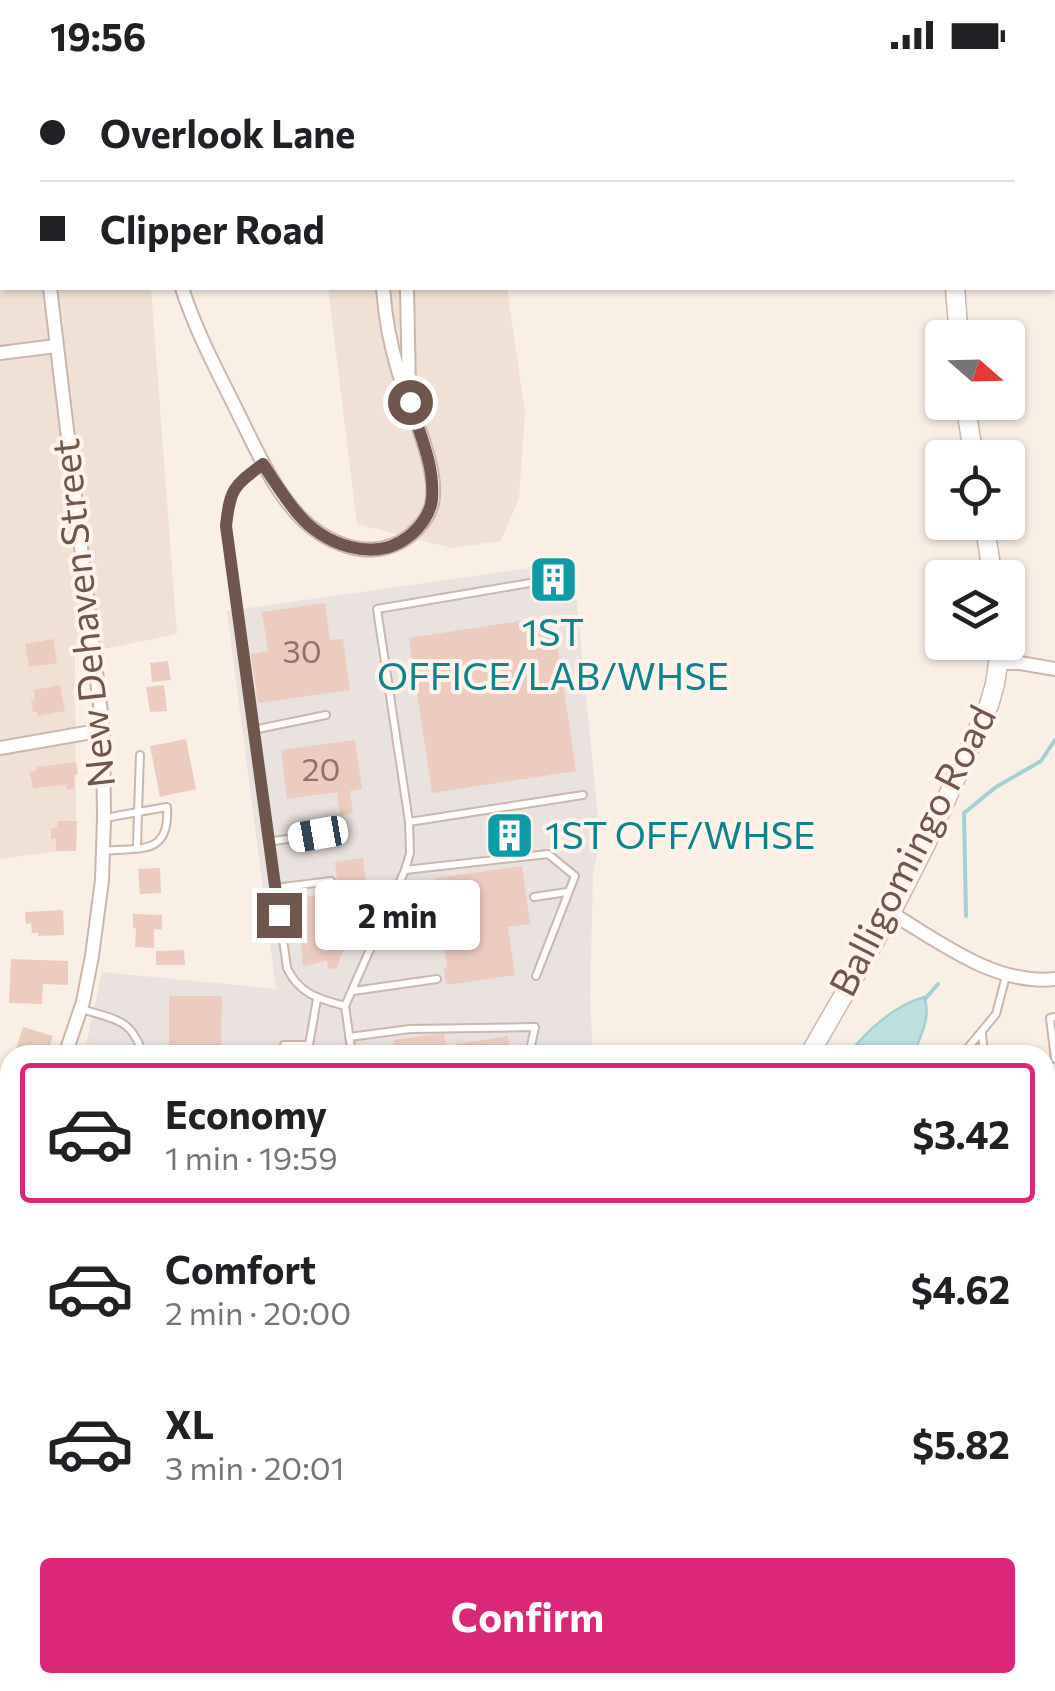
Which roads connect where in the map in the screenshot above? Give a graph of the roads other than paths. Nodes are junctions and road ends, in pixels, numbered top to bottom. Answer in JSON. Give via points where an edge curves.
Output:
{"nodes":[{"id":1,"x":50,"y":290,"type":"edge"},
{"id":2,"x":183,"y":290,"type":"edge"},
{"id":3,"x":383,"y":290,"type":"edge"},
{"id":4,"x":407,"y":290,"type":"edge"},
{"id":5,"x":955,"y":290,"type":"edge"},
{"id":6,"x":958,"y":320,"type":"edge"},
{"id":7,"x":56,"y":346,"type":"junction"},
{"id":8,"x":0,"y":353,"type":"edge"},
{"id":9,"x":410,"y":402,"type":"junction"},
{"id":10,"x":263,"y":464,"type":"junction"},
{"id":11,"x":536,"y":582,"type":"dead end"},
{"id":12,"x":999,"y":660,"type":"edge"},
{"id":13,"x":999,"y":663,"type":"junction"},
{"id":14,"x":1055,"y":669,"type":"edge"},
{"id":15,"x":326,"y":715,"type":"dead end"},
{"id":16,"x":103,"y":730,"type":"junction"},
{"id":17,"x":252,"y":730,"type":"junction"},
{"id":18,"x":0,"y":748,"type":"edge"},
{"id":19,"x":140,"y":756,"type":"dead end"},
{"id":20,"x":583,"y":795,"type":"dead end"},
{"id":21,"x":138,"y":812,"type":"junction"},
{"id":22,"x":104,"y":818,"type":"junction"},
{"id":23,"x":409,"y":822,"type":"junction"},
{"id":24,"x":318,"y":834,"type":"dead end"},
{"id":25,"x":268,"y":842,"type":"junction"},
{"id":26,"x":137,"y":848,"type":"junction"},
{"id":27,"x":103,"y":851,"type":"junction"},
{"id":28,"x":405,"y":870,"type":"junction"},
{"id":29,"x":330,"y":881,"type":"dead end"},
{"id":30,"x":275,"y":888,"type":"junction"},
{"id":31,"x":568,"y":892,"type":"junction"},
{"id":32,"x":534,"y":897,"type":"dead end"},
{"id":33,"x":891,"y":913,"type":"junction"},
{"id":34,"x":536,"y":976,"type":"dead end"},
{"id":35,"x":1006,"y":976,"type":"junction"},
{"id":36,"x":1055,"y":978,"type":"edge"},
{"id":37,"x":436,"y":979,"type":"dead end"},
{"id":38,"x":352,"y":991,"type":"junction"},
{"id":39,"x":317,"y":998,"type":"junction"},
{"id":40,"x":345,"y":1006,"type":"junction"},
{"id":41,"x":81,"y":1008,"type":"junction"},
{"id":42,"x":1055,"y":1018,"type":"edge"},
{"id":43,"x":982,"y":1032,"type":"junction"},
{"id":44,"x":349,"y":1036,"type":"junction"},
{"id":45,"x":68,"y":1045,"type":"edge"},
{"id":46,"x":139,"y":1045,"type":"edge"},
{"id":47,"x":284,"y":1045,"type":"dead end"},
{"id":48,"x":350,"y":1045,"type":"edge"},
{"id":49,"x":531,"y":1045,"type":"edge"},
{"id":50,"x":815,"y":1045,"type":"edge"},
{"id":51,"x":971,"y":1045,"type":"edge"},
{"id":52,"x":983,"y":1045,"type":"edge"},
{"id":53,"x":1053,"y":1045,"type":"edge"}],
"edges":[{"from":1,"to":7,"type":"street","name":"New Dehaven Street"},
{"from":2,"to":10,"type":"street"},
{"from":3,"to":9,"type":"street"},
{"from":4,"to":9,"type":"street"},
{"from":5,"to":6,"type":"street"},
{"from":7,"to":8,"type":"street"},
{"from":7,"to":16,"type":"street","name":"New Dehaven Street"},
{"from":9,"to":10,"type":"street","via":[[430,466],[432,502],[424,520],[397,544],[378,550],[336,543],[300,517]]},
{"from":10,"to":17,"type":"lane","via":[[235,486],[226,526]]},
{"from":11,"to":23,"type":"lane","via":[[376,609]]},
{"from":12,"to":13,"type":"street","name":"Balligomingo Road"},
{"from":13,"to":14,"type":"street"},
{"from":13,"to":33,"type":"street","name":"Balligomingo Road","via":[[989,705]]},
{"from":15,"to":17,"type":"lane"},
{"from":16,"to":18,"type":"street"},
{"from":16,"to":22,"type":"street","name":"New Dehaven Street"},
{"from":17,"to":25,"type":"lane"},
{"from":19,"to":21,"type":"lane"},
{"from":20,"to":23,"type":"lane"},
{"from":21,"to":22,"type":"lane"},
{"from":21,"to":26,"type":"lane"},
{"from":21,"to":26,"type":"lane","via":[[167,807],[168,827],[160,840]]},
{"from":22,"to":27,"type":"street","name":"New Dehaven Street"},
{"from":23,"to":28,"type":"lane"},
{"from":24,"to":25,"type":"lane"},
{"from":25,"to":30,"type":"lane"},
{"from":26,"to":27,"type":"lane"},
{"from":27,"to":41,"type":"street","name":"New Dehaven Street"},
{"from":28,"to":31,"type":"lane","via":[[548,854],[575,876]]},
{"from":28,"to":38,"type":"lane"},
{"from":29,"to":30,"type":"lane"},
{"from":30,"to":39,"type":"lane","via":[[287,968]]},
{"from":31,"to":32,"type":"lane"},
{"from":31,"to":34,"type":"lane"},
{"from":33,"to":35,"type":"street"},
{"from":33,"to":50,"type":"street","name":"Balligomingo Road"},
{"from":35,"to":36,"type":"street"},
{"from":35,"to":43,"type":"lane","via":[[996,1014]]},
{"from":37,"to":38,"type":"lane"},
{"from":38,"to":40,"type":"lane"},
{"from":39,"to":40,"type":"lane"},
{"from":39,"to":47,"type":"lane","via":[[309,1045]]},
{"from":40,"to":44,"type":"lane"},
{"from":41,"to":45,"type":"street","name":"New Dehaven Street"},
{"from":41,"to":46,"type":"lane","via":[[127,1024]]},
{"from":42,"to":53,"type":"lane"},
{"from":43,"to":51,"type":"lane"},
{"from":43,"to":52,"type":"lane"},
{"from":44,"to":48,"type":"lane"},
{"from":44,"to":49,"type":"lane","via":[[536,1026]]}]}
